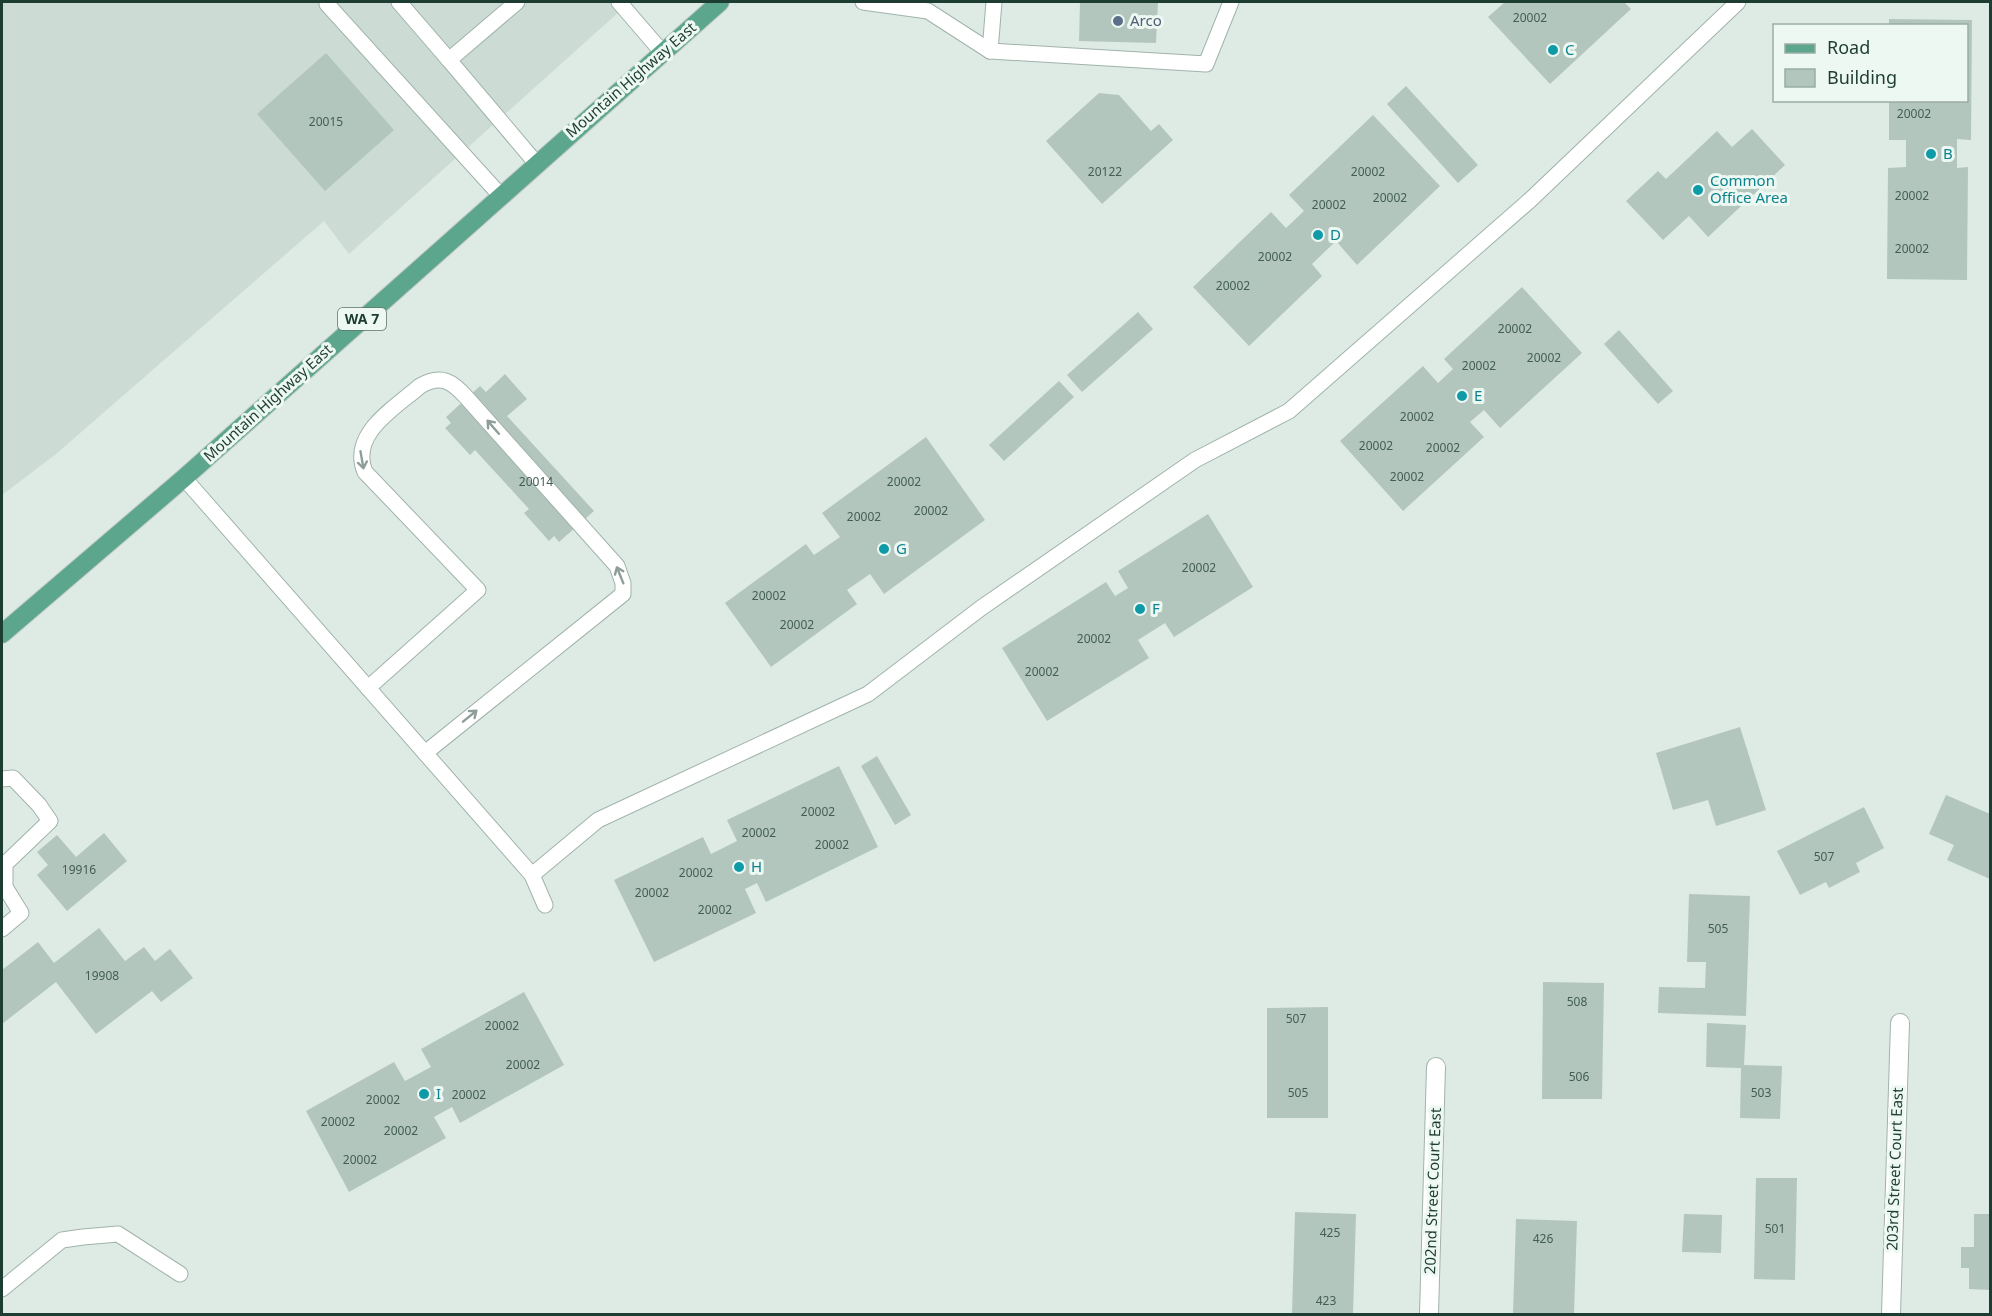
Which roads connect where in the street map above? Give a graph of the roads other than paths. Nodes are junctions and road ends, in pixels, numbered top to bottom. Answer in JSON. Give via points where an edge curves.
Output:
{"nodes":[{"id":1,"x":399,"y":2,"type":"edge"},
{"id":2,"x":517,"y":2,"type":"edge"},
{"id":3,"x":619,"y":2,"type":"edge"},
{"id":4,"x":720,"y":2,"type":"edge"},
{"id":5,"x":862,"y":2,"type":"edge"},
{"id":6,"x":994,"y":2,"type":"edge"},
{"id":7,"x":1231,"y":2,"type":"edge"},
{"id":8,"x":1738,"y":2,"type":"edge"},
{"id":9,"x":327,"y":4,"type":"dead end"},
{"id":10,"x":990,"y":51,"type":"junction"},
{"id":11,"x":662,"y":52,"type":"junction"},
{"id":12,"x":449,"y":60,"type":"junction"},
{"id":13,"x":536,"y":163,"type":"junction"},
{"id":14,"x":500,"y":195,"type":"junction"},
{"id":15,"x":184,"y":478,"type":"junction"},
{"id":16,"x":2,"y":634,"type":"edge"},
{"id":17,"x":368,"y":688,"type":"junction"},
{"id":18,"x":425,"y":753,"type":"junction"},
{"id":19,"x":2,"y":779,"type":"edge"},
{"id":20,"x":532,"y":875,"type":"junction"},
{"id":21,"x":545,"y":905,"type":"dead end"},
{"id":22,"x":2,"y":928,"type":"edge"},
{"id":23,"x":1900,"y":1023,"type":"dead end"},
{"id":24,"x":1436,"y":1067,"type":"dead end"},
{"id":25,"x":180,"y":1274,"type":"dead end"},
{"id":26,"x":2,"y":1289,"type":"edge"},
{"id":27,"x":1429,"y":1314,"type":"edge"},
{"id":28,"x":1891,"y":1314,"type":"edge"}],
"edges":[{"from":1,"to":12,"type":"lane"},
{"from":2,"to":12,"type":"lane"},
{"from":3,"to":11,"type":"lane"},
{"from":4,"to":11,"type":"main road","name":"Mountain Highway East","number":"WA 7"},
{"from":5,"to":10,"type":"lane","via":[[928,11]]},
{"from":6,"to":10,"type":"lane"},
{"from":7,"to":10,"type":"lane","via":[[1206,64]]},
{"from":8,"to":20,"type":"lane","via":[[1529,201],[1289,411],[1195,460],[981,608],[868,694],[598,820]]},
{"from":9,"to":14,"type":"lane"},
{"from":11,"to":13,"type":"main road","name":"Mountain Highway East","number":"WA 7"},
{"from":12,"to":13,"type":"lane"},
{"from":13,"to":14,"type":"main road","name":"Mountain Highway East","number":"WA 7"},
{"from":14,"to":15,"type":"main road","name":"Mountain Highway East","number":"WA 7"},
{"from":15,"to":16,"type":"main road","name":"Mountain Highway East","number":"WA 7"},
{"from":15,"to":17,"type":"lane"},
{"from":17,"to":18,"type":"lane"},
{"from":18,"to":17,"type":"lane","one_way":true,"via":[[623,594],[617,566],[467,398],[445,380],[420,386],[367,434],[360,454],[365,472],[478,590]]},
{"from":18,"to":20,"type":"lane"},
{"from":19,"to":22,"type":"lane","via":[[13,778],[50,821],[5,864],[5,887],[21,914]]},
{"from":20,"to":21,"type":"lane"},
{"from":23,"to":28,"type":"street","name":"203rd Street Court East"},
{"from":24,"to":27,"type":"street","name":"202nd Street Court East"},
{"from":25,"to":26,"type":"lane","via":[[118,1234],[62,1240]]}]}
